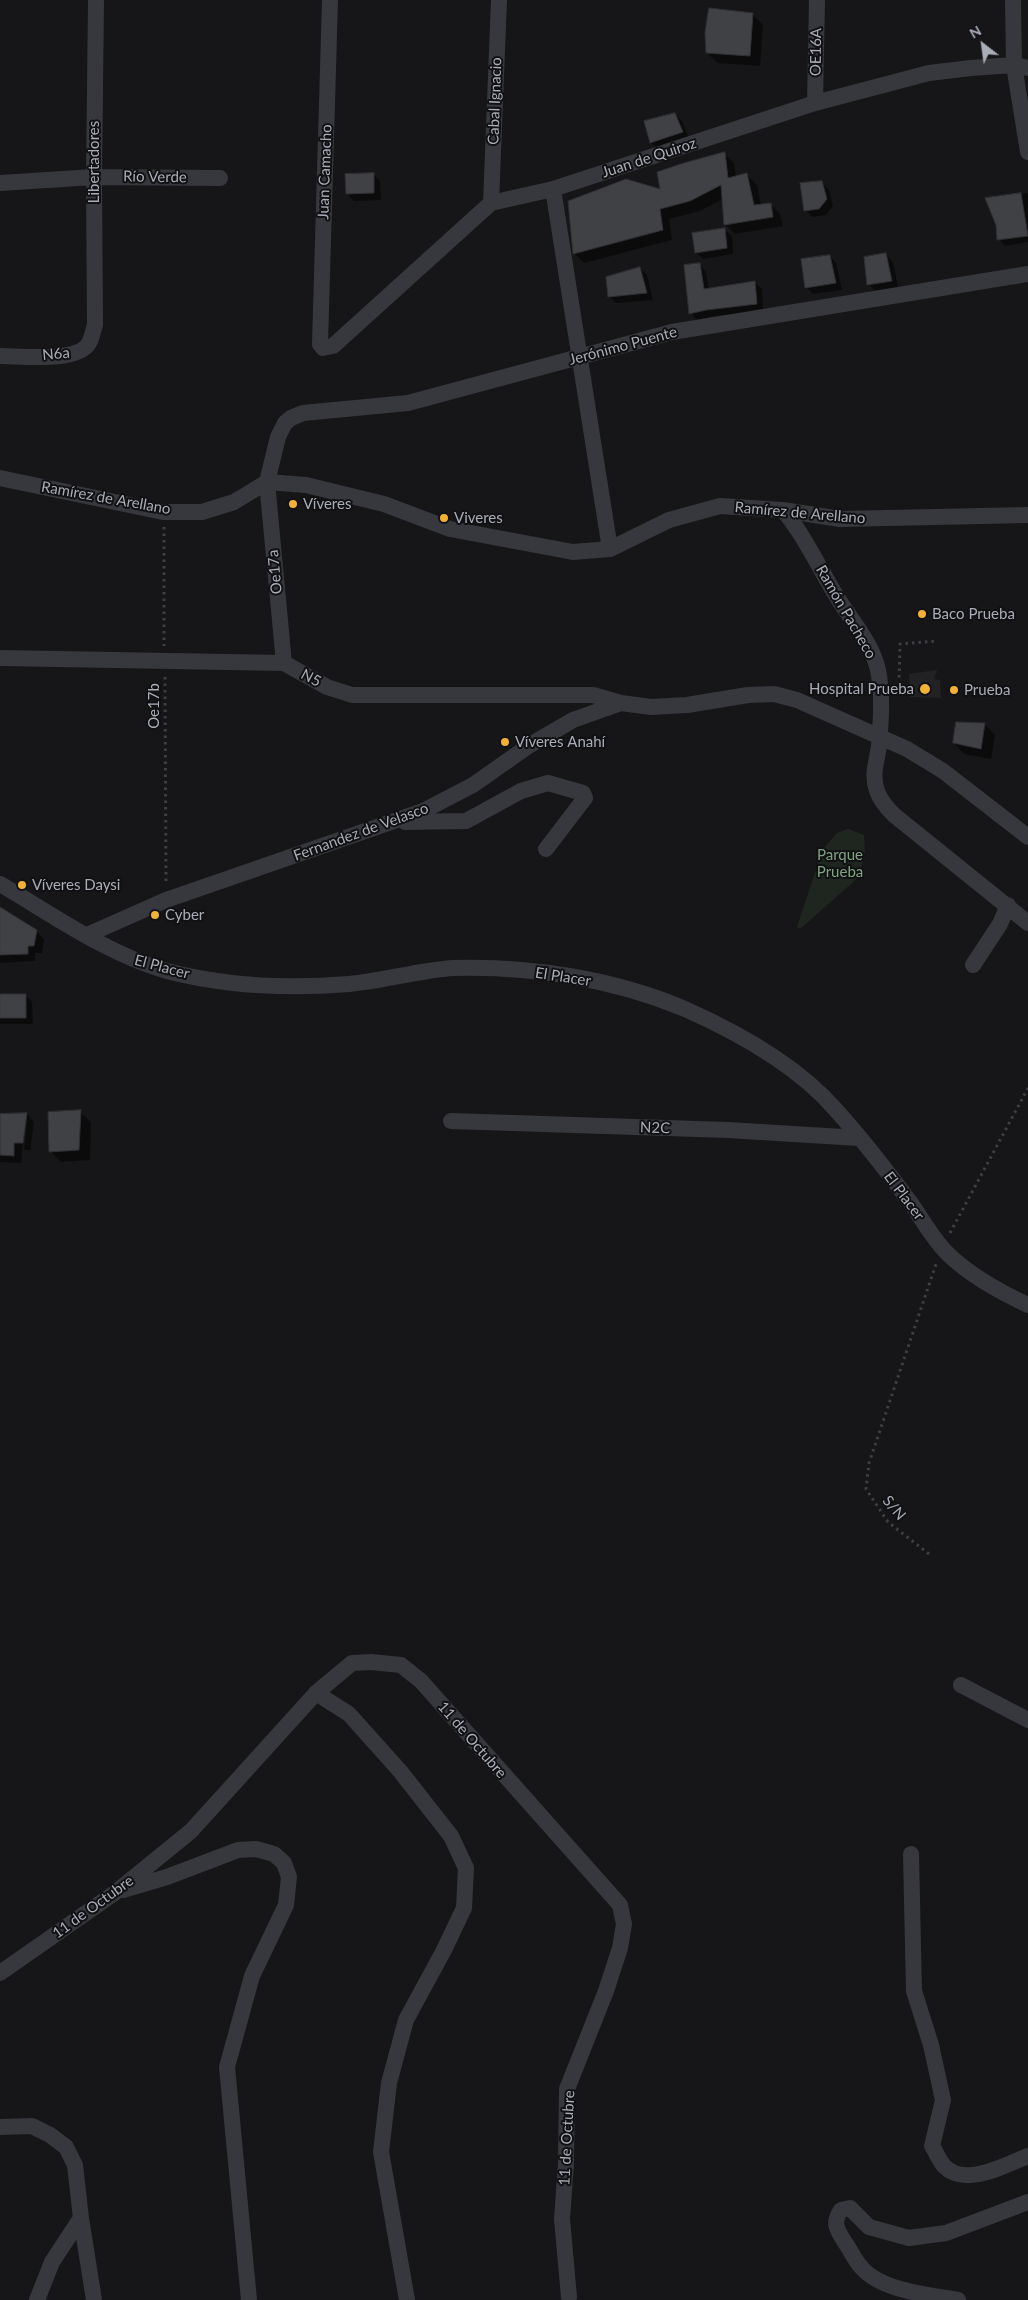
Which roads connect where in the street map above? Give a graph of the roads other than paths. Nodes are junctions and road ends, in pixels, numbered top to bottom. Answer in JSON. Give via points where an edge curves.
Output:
{"nodes":[{"id":1,"x":96,"y":0,"type":"edge"},
{"id":2,"x":330,"y":0,"type":"edge"},
{"id":3,"x":499,"y":0,"type":"edge"},
{"id":4,"x":817,"y":0,"type":"edge"},
{"id":5,"x":1012,"y":0,"type":"edge"},
{"id":6,"x":1021,"y":67,"type":"edge"},
{"id":7,"x":816,"y":103,"type":"junction"},
{"id":8,"x":1028,"y":152,"type":"edge"},
{"id":9,"x":94,"y":176,"type":"junction"},
{"id":10,"x":220,"y":178,"type":"dead end"},
{"id":11,"x":0,"y":183,"type":"edge"},
{"id":12,"x":553,"y":189,"type":"junction"},
{"id":13,"x":491,"y":203,"type":"junction"},
{"id":14,"x":1028,"y":274,"type":"edge"},
{"id":15,"x":95,"y":324,"type":"joint"},
{"id":16,"x":320,"y":344,"type":"joint"},
{"id":17,"x":0,"y":356,"type":"edge"},
{"id":18,"x":579,"y":357,"type":"junction"},
{"id":19,"x":0,"y":478,"type":"edge"},
{"id":20,"x":267,"y":482,"type":"junction"},
{"id":21,"x":782,"y":510,"type":"junction"},
{"id":22,"x":1028,"y":515,"type":"edge"},
{"id":23,"x":610,"y":549,"type":"junction"},
{"id":24,"x":0,"y":658,"type":"edge"},
{"id":25,"x":284,"y":663,"type":"junction"},
{"id":26,"x":622,"y":703,"type":"junction"},
{"id":27,"x":880,"y":736,"type":"junction"},
{"id":28,"x":390,"y":822,"type":"junction"},
{"id":29,"x":1028,"y":837,"type":"edge"},
{"id":30,"x":546,"y":849,"type":"dead end"},
{"id":31,"x":0,"y":884,"type":"edge"},
{"id":32,"x":1008,"y":905,"type":"junction"},
{"id":33,"x":1028,"y":923,"type":"edge"},
{"id":34,"x":87,"y":935,"type":"junction"},
{"id":35,"x":973,"y":965,"type":"dead end"},
{"id":36,"x":451,"y":1121,"type":"dead end"},
{"id":37,"x":859,"y":1138,"type":"junction"},
{"id":38,"x":1028,"y":1305,"type":"edge"},
{"id":39,"x":961,"y":1685,"type":"dead end"},
{"id":40,"x":316,"y":1693,"type":"junction"},
{"id":41,"x":1028,"y":1720,"type":"edge"},
{"id":42,"x":911,"y":1854,"type":"dead end"},
{"id":43,"x":116,"y":1892,"type":"junction"},
{"id":44,"x":0,"y":1973,"type":"edge"},
{"id":45,"x":0,"y":2127,"type":"edge"},
{"id":46,"x":1028,"y":2156,"type":"edge"},
{"id":47,"x":1028,"y":2202,"type":"edge"},
{"id":48,"x":81,"y":2218,"type":"junction"},
{"id":49,"x":569,"y":2297,"type":"dead end"},
{"id":50,"x":37,"y":2300,"type":"edge"},
{"id":51,"x":94,"y":2300,"type":"edge"},
{"id":52,"x":249,"y":2300,"type":"edge"},
{"id":53,"x":407,"y":2300,"type":"edge"},
{"id":54,"x":958,"y":2300,"type":"edge"}],
"edges":[{"from":1,"to":9,"type":"street","name":"Libertadores"},
{"from":2,"to":16,"type":"street","name":"Juan Camacho"},
{"from":3,"to":13,"type":"street","name":"Cabal Ignacio"},
{"from":4,"to":7,"type":"street","name":"OE16A"},
{"from":5,"to":6,"type":"street"},
{"from":6,"to":7,"type":"street","name":"Juan de Quiroz","via":[[929,73]]},
{"from":6,"to":8,"type":"street"},
{"from":7,"to":12,"type":"street","name":"Juan de Quiroz"},
{"from":9,"to":10,"type":"street","name":"Río Verde"},
{"from":9,"to":11,"type":"street","name":"Río Verde"},
{"from":9,"to":15,"type":"street","name":"Libertadores"},
{"from":12,"to":13,"type":"street","name":"Juan de Quiroz"},
{"from":12,"to":18,"type":"street"},
{"from":13,"to":16,"type":"street","name":"Juan de Quiroz","via":[[333,346],[323,348]]},
{"from":14,"to":18,"type":"street","name":"Jerónimo Puente","via":[[672,332]]},
{"from":15,"to":17,"type":"street","name":"N6a","via":[[89,343],[82,351],[61,357]]},
{"from":18,"to":20,"type":"street","name":"Jerónimo Puente","via":[[408,403],[303,413],[285,423],[278,437]]},
{"from":18,"to":23,"type":"street"},
{"from":19,"to":20,"type":"street","name":"Ramírez de Arellano","via":[[163,512],[202,512],[234,502]]},
{"from":20,"to":23,"type":"street","name":"Ramírez de Arellano","via":[[306,485],[384,504],[450,529],[573,552]]},
{"from":20,"to":25,"type":"street","name":"Oe17a"},
{"from":21,"to":22,"type":"street","name":"Ramírez de Arellano","via":[[840,519]]},
{"from":21,"to":23,"type":"street","name":"Ramírez de Arellano","via":[[720,506],[670,520]]},
{"from":21,"to":27,"type":"street","name":"Ramón Pacheco","via":[[799,530],[867,642],[881,688]]},
{"from":24,"to":25,"type":"street","name":"N5"},
{"from":25,"to":26,"type":"street","name":"N5","via":[[327,687],[352,695],[593,695]]},
{"from":26,"to":27,"type":"street","name":"N5","via":[[651,707],[687,705],[774,694],[797,700]]},
{"from":26,"to":28,"type":"street","name":"Fernandez de Velasco","via":[[573,720],[473,785],[423,812]]},
{"from":27,"to":29,"type":"street","name":"N5","via":[[943,771]]},
{"from":27,"to":32,"type":"street","name":"Ramón Pacheco","via":[[874,772],[876,789],[882,801],[894,816]]},
{"from":28,"to":30,"type":"street","via":[[466,821],[521,791],[548,783],[583,793],[585,798]]},
{"from":28,"to":34,"type":"street","name":"Fernandez de Velasco","via":[[166,900]]},
{"from":31,"to":34,"type":"street","name":"El Placer"},
{"from":32,"to":33,"type":"street","name":"Ramón Pacheco"},
{"from":32,"to":35,"type":"street","via":[[1000,924]]},
{"from":34,"to":37,"type":"street","name":"El Placer","via":[[132,960],[226,981],[287,986],[350,984],[452,968],[521,970],[632,989],[686,1010],[751,1042],[804,1080],[835,1108]]},
{"from":36,"to":37,"type":"street","name":"N2C","via":[[728,1130]]},
{"from":37,"to":38,"type":"street","name":"El Placer","via":[[951,1257],[1002,1294]]},
{"from":39,"to":41,"type":"street"},
{"from":40,"to":43,"type":"street","name":"11 de Octubre","via":[[191,1831]]},
{"from":40,"to":49,"type":"street","name":"11 de Octubre","via":[[352,1664],[401,1665],[422,1681],[620,1905],[624,1924],[620,1948],[567,2089],[562,2219]]},
{"from":40,"to":53,"type":"street","via":[[349,1714],[400,1771],[451,1836],[466,1868],[464,1908],[406,2020],[389,2083],[381,2152]]},
{"from":42,"to":46,"type":"street","via":[[914,1991],[931,2045],[942,2100],[932,2146],[944,2166],[964,2176],[989,2172]]},
{"from":43,"to":44,"type":"street","name":"11 de Octubre"},
{"from":43,"to":52,"type":"street","via":[[238,1850],[256,1849],[274,1854],[284,1863],[289,1877],[286,1905],[252,1976],[227,2067]]},
{"from":45,"to":48,"type":"street","via":[[32,2126],[66,2147],[75,2165]]},
{"from":47,"to":54,"type":"street","via":[[946,2233],[909,2238],[868,2228],[850,2208],[841,2210],[835,2226],[862,2268],[883,2283]]},
{"from":48,"to":50,"type":"street","via":[[52,2262]]},
{"from":48,"to":51,"type":"street"}]}
